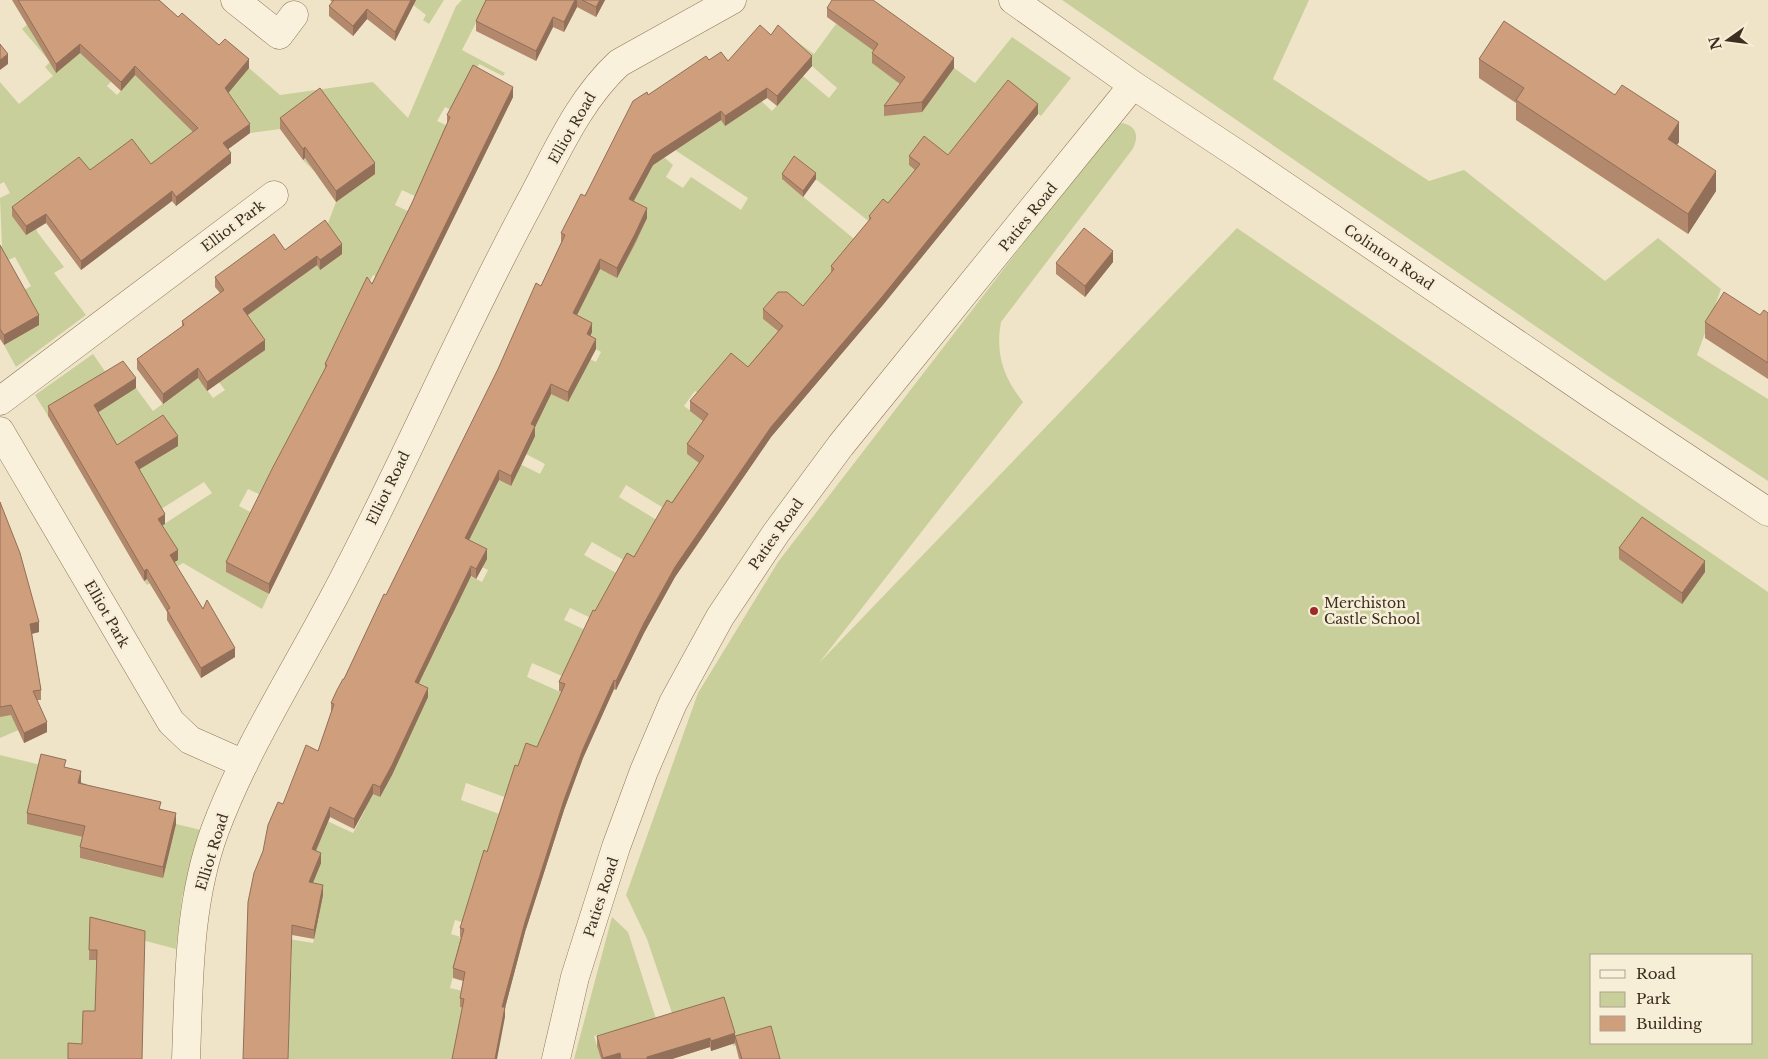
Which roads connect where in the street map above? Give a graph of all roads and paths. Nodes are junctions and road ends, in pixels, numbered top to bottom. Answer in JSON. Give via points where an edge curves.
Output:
{"nodes":[{"id":1,"x":235,"y":0,"type":"edge"},
{"id":2,"x":732,"y":0,"type":"edge"},
{"id":3,"x":1013,"y":0,"type":"edge"},
{"id":4,"x":294,"y":15,"type":"dead end"},
{"id":5,"x":1133,"y":85,"type":"junction"},
{"id":6,"x":274,"y":196,"type":"dead end"},
{"id":7,"x":0,"y":401,"type":"edge"},
{"id":8,"x":0,"y":432,"type":"edge"},
{"id":9,"x":1768,"y":512,"type":"edge"},
{"id":10,"x":244,"y":764,"type":"junction"},
{"id":11,"x":186,"y":1059,"type":"edge"},
{"id":12,"x":556,"y":1059,"type":"edge"}],
"edges":[{"from":1,"to":4,"type":"street","via":[[279,36]]},
{"from":2,"to":10,"type":"street","name":"Elliot Road","via":[[619,63],[588,96],[503,253],[347,573]]},
{"from":3,"to":5,"type":"street","name":"Colinton Road"},
{"from":5,"to":9,"type":"street","name":"Colinton Road"},
{"from":5,"to":12,"type":"street","name":"Paties Road","via":[[841,445],[776,533],[720,617],[673,703],[644,771],[575,977]]},
{"from":6,"to":7,"type":"street","name":"Elliot Park"},
{"from":8,"to":10,"type":"street","name":"Elliot Park","via":[[171,722],[190,740]]},
{"from":10,"to":11,"type":"street","name":"Elliot Road","via":[[215,830],[196,905]]}]}
